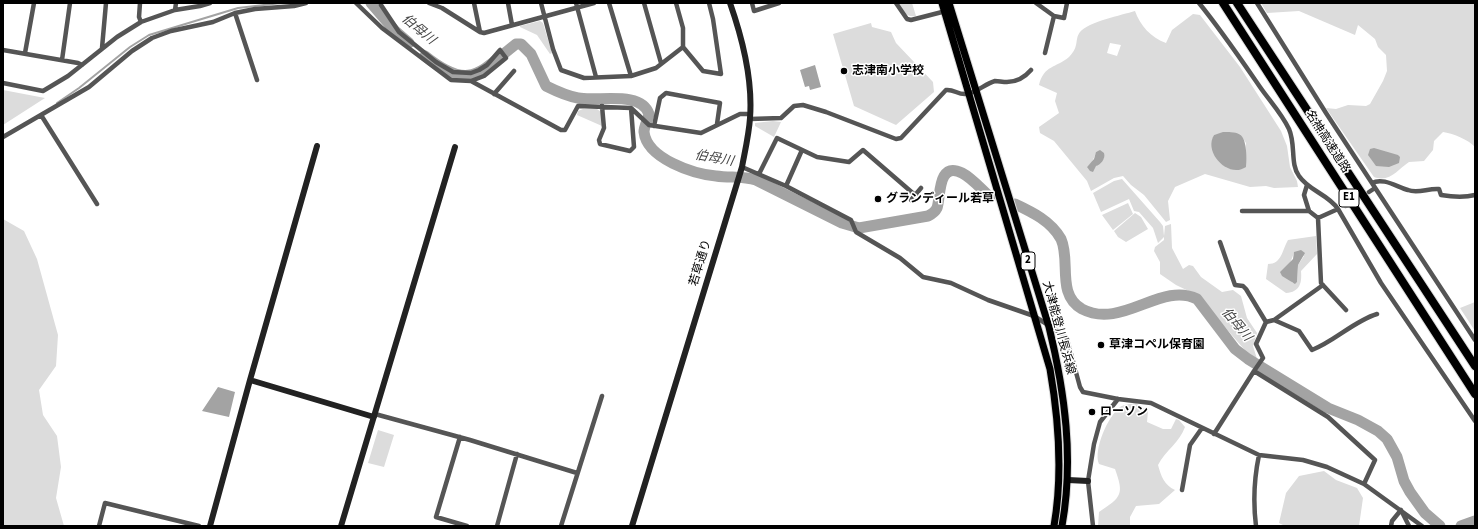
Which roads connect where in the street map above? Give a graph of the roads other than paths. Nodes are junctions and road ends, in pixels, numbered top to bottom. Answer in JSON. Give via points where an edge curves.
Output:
{"nodes":[{"id":1,"x":34,"y":3,"type":"edge"},
{"id":2,"x":70,"y":3,"type":"edge"},
{"id":3,"x":106,"y":3,"type":"edge"},
{"id":4,"x":140,"y":3,"type":"edge"},
{"id":5,"x":176,"y":3,"type":"edge"},
{"id":6,"x":210,"y":3,"type":"edge"},
{"id":7,"x":306,"y":3,"type":"edge"},
{"id":8,"x":356,"y":3,"type":"edge"},
{"id":9,"x":429,"y":3,"type":"edge"},
{"id":10,"x":474,"y":3,"type":"edge"},
{"id":11,"x":508,"y":3,"type":"edge"},
{"id":12,"x":541,"y":3,"type":"edge"},
{"id":13,"x":594,"y":3,"type":"edge"},
{"id":14,"x":609,"y":3,"type":"edge"},
{"id":15,"x":644,"y":3,"type":"edge"},
{"id":16,"x":676,"y":3,"type":"edge"},
{"id":17,"x":709,"y":3,"type":"edge"},
{"id":18,"x":730,"y":3,"type":"edge"},
{"id":19,"x":752,"y":3,"type":"edge"},
{"id":20,"x":779,"y":3,"type":"edge"},
{"id":21,"x":896,"y":3,"type":"edge"},
{"id":22,"x":942,"y":3,"type":"edge"},
{"id":23,"x":1036,"y":3,"type":"edge"},
{"id":24,"x":1067,"y":3,"type":"edge"},
{"id":25,"x":1199,"y":3,"type":"edge"},
{"id":26,"x":1223,"y":3,"type":"edge"},
{"id":27,"x":1237,"y":3,"type":"edge"},
{"id":28,"x":1257,"y":3,"type":"edge"},
{"id":29,"x":381,"y":5,"type":"dead end"},
{"id":30,"x":441,"y":6,"type":"edge"},
{"id":31,"x":577,"y":6,"type":"edge"},
{"id":32,"x":948,"y":8,"type":"edge"},
{"id":33,"x":176,"y":10,"type":"junction"},
{"id":34,"x":235,"y":13,"type":"junction"},
{"id":35,"x":1054,"y":16,"type":"junction"},
{"id":36,"x":545,"y":17,"type":"junction"},
{"id":37,"x":141,"y":22,"type":"junction"},
{"id":38,"x":512,"y":25,"type":"junction"},
{"id":39,"x":480,"y":32,"type":"junction"},
{"id":40,"x":683,"y":47,"type":"junction"},
{"id":41,"x":102,"y":48,"type":"junction"},
{"id":42,"x":3,"y":50,"type":"edge"},
{"id":43,"x":25,"y":53,"type":"junction"},
{"id":44,"x":1045,"y":53,"type":"dead end"},
{"id":45,"x":62,"y":60,"type":"junction"},
{"id":46,"x":661,"y":63,"type":"junction"},
{"id":47,"x":82,"y":66,"type":"junction"},
{"id":48,"x":1031,"y":70,"type":"dead end"},
{"id":49,"x":514,"y":71,"type":"dead end"},
{"id":50,"x":631,"y":76,"type":"junction"},
{"id":51,"x":596,"y":77,"type":"junction"},
{"id":52,"x":257,"y":80,"type":"dead end"},
{"id":53,"x":471,"y":81,"type":"junction"},
{"id":54,"x":3,"y":83,"type":"edge"},
{"id":55,"x":976,"y":89,"type":"junction"},
{"id":56,"x":494,"y":94,"type":"junction"},
{"id":57,"x":969,"y":94,"type":"junction"},
{"id":58,"x":602,"y":106,"type":"junction"},
{"id":59,"x":631,"y":108,"type":"junction"},
{"id":60,"x":41,"y":115,"type":"junction"},
{"id":61,"x":750,"y":117,"type":"junction"},
{"id":62,"x":717,"y":124,"type":"junction"},
{"id":63,"x":652,"y":125,"type":"junction"},
{"id":64,"x":3,"y":137,"type":"edge"},
{"id":65,"x":317,"y":146,"type":"dead end"},
{"id":66,"x":455,"y":147,"type":"dead end"},
{"id":67,"x":802,"y":150,"type":"junction"},
{"id":68,"x":741,"y":170,"type":"junction"},
{"id":69,"x":758,"y":174,"type":"junction"},
{"id":70,"x":1372,"y":183,"type":"junction"},
{"id":71,"x":1307,"y":185,"type":"junction"},
{"id":72,"x":786,"y":186,"type":"junction"},
{"id":73,"x":921,"y":188,"type":"dead end"},
{"id":74,"x":1375,"y":188,"type":"junction"},
{"id":75,"x":1369,"y":192,"type":"tunnel mouth"},
{"id":76,"x":915,"y":195,"type":"junction"},
{"id":77,"x":1475,"y":195,"type":"edge"},
{"id":78,"x":911,"y":200,"type":"dead end"},
{"id":79,"x":97,"y":204,"type":"dead end"},
{"id":80,"x":1344,"y":207,"type":"tunnel mouth"},
{"id":81,"x":1242,"y":210,"type":"dead end"},
{"id":82,"x":1339,"y":210,"type":"junction"},
{"id":83,"x":1309,"y":211,"type":"junction"},
{"id":84,"x":1318,"y":218,"type":"junction"},
{"id":85,"x":1220,"y":242,"type":"dead end"},
{"id":86,"x":1323,"y":285,"type":"junction"},
{"id":87,"x":1346,"y":310,"type":"dead end"},
{"id":88,"x":1377,"y":314,"type":"dead end"},
{"id":89,"x":1034,"y":316,"type":"junction"},
{"id":90,"x":1274,"y":320,"type":"junction"},
{"id":91,"x":1266,"y":322,"type":"junction"},
{"id":92,"x":1049,"y":327,"type":"junction"},
{"id":93,"x":1475,"y":340,"type":"edge"},
{"id":94,"x":1475,"y":366,"type":"edge"},
{"id":95,"x":1254,"y":371,"type":"junction"},
{"id":96,"x":250,"y":380,"type":"junction"},
{"id":97,"x":1475,"y":394,"type":"edge"},
{"id":98,"x":602,"y":396,"type":"dead end"},
{"id":99,"x":1118,"y":399,"type":"junction"},
{"id":100,"x":375,"y":416,"type":"junction"},
{"id":101,"x":1475,"y":421,"type":"edge"},
{"id":102,"x":1202,"y":428,"type":"junction"},
{"id":103,"x":1214,"y":434,"type":"junction"},
{"id":104,"x":460,"y":437,"type":"junction"},
{"id":105,"x":517,"y":454,"type":"junction"},
{"id":106,"x":1259,"y":456,"type":"junction"},
{"id":107,"x":577,"y":473,"type":"junction"},
{"id":108,"x":1068,"y":480,"type":"junction"},
{"id":109,"x":1088,"y":480,"type":"junction"},
{"id":110,"x":1364,"y":484,"type":"junction"},
{"id":111,"x":1182,"y":490,"type":"dead end"},
{"id":112,"x":1401,"y":510,"type":"junction"},
{"id":113,"x":99,"y":526,"type":"edge"},
{"id":114,"x":199,"y":526,"type":"edge"},
{"id":115,"x":210,"y":526,"type":"edge"},
{"id":116,"x":341,"y":526,"type":"edge"},
{"id":117,"x":467,"y":526,"type":"edge"},
{"id":118,"x":497,"y":526,"type":"edge"},
{"id":119,"x":561,"y":526,"type":"edge"},
{"id":120,"x":632,"y":526,"type":"edge"},
{"id":121,"x":1054,"y":526,"type":"edge"},
{"id":122,"x":1062,"y":526,"type":"edge"},
{"id":123,"x":1093,"y":526,"type":"edge"},
{"id":124,"x":1256,"y":526,"type":"edge"},
{"id":125,"x":1391,"y":526,"type":"edge"},
{"id":126,"x":1408,"y":526,"type":"edge"},
{"id":127,"x":1422,"y":526,"type":"edge"}],
"edges":[{"from":1,"to":43,"type":"street"},
{"from":2,"to":45,"type":"street"},
{"from":3,"to":41,"type":"street"},
{"from":4,"to":37,"type":"street"},
{"from":5,"to":33,"type":"street"},
{"from":6,"to":33,"type":"street"},
{"from":7,"to":34,"type":"street"},
{"from":8,"to":53,"type":"street","via":[[382,28],[434,68],[452,80]]},
{"from":9,"to":30,"type":"street"},
{"from":10,"to":39,"type":"street"},
{"from":11,"to":38,"type":"street"},
{"from":12,"to":36,"type":"street"},
{"from":13,"to":31,"type":"street"},
{"from":14,"to":50,"type":"street"},
{"from":15,"to":46,"type":"street"},
{"from":16,"to":40,"type":"street","via":[[683,28]]},
{"from":17,"to":40,"type":"street","via":[[721,74],[703,70]]},
{"from":18,"to":61,"type":"street","name":"若草通り","via":[[747,64]]},
{"from":19,"to":20,"type":"street","via":[[754,11]]},
{"from":21,"to":32,"type":"street","via":[[910,20]]},
{"from":22,"to":32,"type":"main road","name":"大津能登川長浜線","number":"2"},
{"from":23,"to":35,"type":"street"},
{"from":24,"to":35,"type":"street","via":[[1064,18]]},
{"from":25,"to":71,"type":"street","via":[[1231,44],[1288,128],[1294,147],[1294,168]]},
{"from":26,"to":97,"type":"highway","name":"名神高速道路","number":"E1"},
{"from":27,"to":94,"type":"highway","name":"名神高速道路","number":"E1"},
{"from":28,"to":70,"type":"street"},
{"from":29,"to":53,"type":"street","via":[[399,32],[436,62],[453,72],[471,74],[487,65],[500,50],[506,58],[484,76]]},
{"from":30,"to":39,"type":"street"},
{"from":31,"to":36,"type":"street"},
{"from":31,"to":51,"type":"street"},
{"from":32,"to":55,"type":"main road","name":"大津能登川長浜線","number":"2"},
{"from":32,"to":57,"type":"main road","name":"大津能登川長浜線","number":"2"},
{"from":33,"to":37,"type":"street"},
{"from":34,"to":52,"type":"street"},
{"from":34,"to":60,"type":"street","via":[[213,22],[152,38],[132,51],[89,87]]},
{"from":35,"to":44,"type":"street"},
{"from":36,"to":38,"type":"street"},
{"from":36,"to":51,"type":"street","via":[[561,70],[584,78]]},
{"from":37,"to":41,"type":"street"},
{"from":38,"to":39,"type":"street"},
{"from":40,"to":46,"type":"street"},
{"from":41,"to":47,"type":"street"},
{"from":42,"to":43,"type":"street"},
{"from":43,"to":45,"type":"street"},
{"from":45,"to":47,"type":"street"},
{"from":46,"to":50,"type":"street","via":[[656,68]]},
{"from":47,"to":54,"type":"street","via":[[43,90]]},
{"from":48,"to":55,"type":"street","via":[[1016,80],[996,81]]},
{"from":49,"to":56,"type":"street"},
{"from":50,"to":51,"type":"street"},
{"from":53,"to":56,"type":"street"},
{"from":55,"to":57,"type":"street"},
{"from":55,"to":92,"type":"main road","name":"大津能登川長浜線","number":"2"},
{"from":56,"to":58,"type":"street","via":[[561,130],[565,130],[578,106]]},
{"from":57,"to":61,"type":"street","via":[[946,90],[909,131],[896,139],[803,104],[794,106],[781,118]]},
{"from":57,"to":89,"type":"main road","name":"大津能登川長浜線","number":"2"},
{"from":58,"to":59,"type":"street"},
{"from":58,"to":59,"type":"street","via":[[604,128],[600,144],[630,150],[634,147]]},
{"from":59,"to":63,"type":"street","via":[[644,122]]},
{"from":60,"to":64,"type":"street"},
{"from":60,"to":79,"type":"street"},
{"from":61,"to":62,"type":"street","via":[[740,114],[727,122]]},
{"from":61,"to":68,"type":"street","name":"若草通り"},
{"from":62,"to":63,"type":"street","via":[[701,133]]},
{"from":62,"to":63,"type":"street","via":[[720,103],[666,93],[660,98]]},
{"from":65,"to":96,"type":"street"},
{"from":66,"to":100,"type":"street"},
{"from":67,"to":69,"type":"street","via":[[776,138]]},
{"from":67,"to":72,"type":"street"},
{"from":67,"to":76,"type":"street","via":[[817,157],[849,162],[863,150]]},
{"from":68,"to":69,"type":"street"},
{"from":68,"to":120,"type":"street","name":"若草通り"},
{"from":69,"to":72,"type":"street"},
{"from":70,"to":74,"type":"street"},
{"from":70,"to":77,"type":"street","via":[[1384,181],[1416,192],[1438,189],[1441,195],[1452,197]]},
{"from":71,"to":82,"type":"street","via":[[1333,202]]},
{"from":71,"to":83,"type":"street","via":[[1304,195]]},
{"from":72,"to":89,"type":"street","via":[[851,220],[856,232],[900,258],[923,277],[951,284]]},
{"from":73,"to":76,"type":"street"},
{"from":74,"to":75,"type":"street"},
{"from":74,"to":93,"type":"street"},
{"from":76,"to":78,"type":"street"},
{"from":80,"to":82,"type":"street"},
{"from":81,"to":83,"type":"street"},
{"from":82,"to":84,"type":"street"},
{"from":82,"to":101,"type":"street","via":[[1381,283]]},
{"from":83,"to":84,"type":"street"},
{"from":84,"to":86,"type":"street","via":[[1320,283]]},
{"from":85,"to":91,"type":"street","via":[[1235,285],[1246,290]]},
{"from":86,"to":87,"type":"street"},
{"from":86,"to":90,"type":"street"},
{"from":88,"to":90,"type":"street","via":[[1312,350],[1299,331]]},
{"from":89,"to":92,"type":"street"},
{"from":89,"to":121,"type":"main road","name":"大津能登川長浜線","number":"2","via":[[1050,369],[1057,408],[1059,445]]},
{"from":90,"to":91,"type":"street"},
{"from":91,"to":95,"type":"street","via":[[1256,344],[1263,358]]},
{"from":92,"to":99,"type":"street","via":[[1067,339],[1083,392]]},
{"from":92,"to":108,"type":"main road","name":"大津能登川長浜線","number":"2","via":[[1063,399],[1068,443]]},
{"from":95,"to":103,"type":"street"},
{"from":95,"to":110,"type":"street","via":[[1328,417],[1375,460]]},
{"from":96,"to":100,"type":"street"},
{"from":96,"to":115,"type":"street"},
{"from":98,"to":107,"type":"street"},
{"from":99,"to":102,"type":"street","via":[[1151,403]]},
{"from":99,"to":109,"type":"street","via":[[1100,422]]},
{"from":100,"to":104,"type":"street"},
{"from":100,"to":116,"type":"street"},
{"from":102,"to":103,"type":"street"},
{"from":102,"to":111,"type":"street","via":[[1190,445]]},
{"from":103,"to":106,"type":"street"},
{"from":104,"to":105,"type":"street"},
{"from":104,"to":117,"type":"street","via":[[436,517]]},
{"from":105,"to":107,"type":"street"},
{"from":105,"to":118,"type":"street"},
{"from":106,"to":110,"type":"street","via":[[1312,461]]},
{"from":106,"to":124,"type":"street","via":[[1255,477]]},
{"from":107,"to":119,"type":"street"},
{"from":108,"to":109,"type":"street"},
{"from":108,"to":122,"type":"main road","name":"大津能登川長浜線","number":"2"},
{"from":109,"to":123,"type":"street"},
{"from":110,"to":112,"type":"street"},
{"from":112,"to":125,"type":"street"},
{"from":112,"to":126,"type":"street"},
{"from":112,"to":127,"type":"street"},
{"from":113,"to":114,"type":"street","via":[[106,503]]}]}
